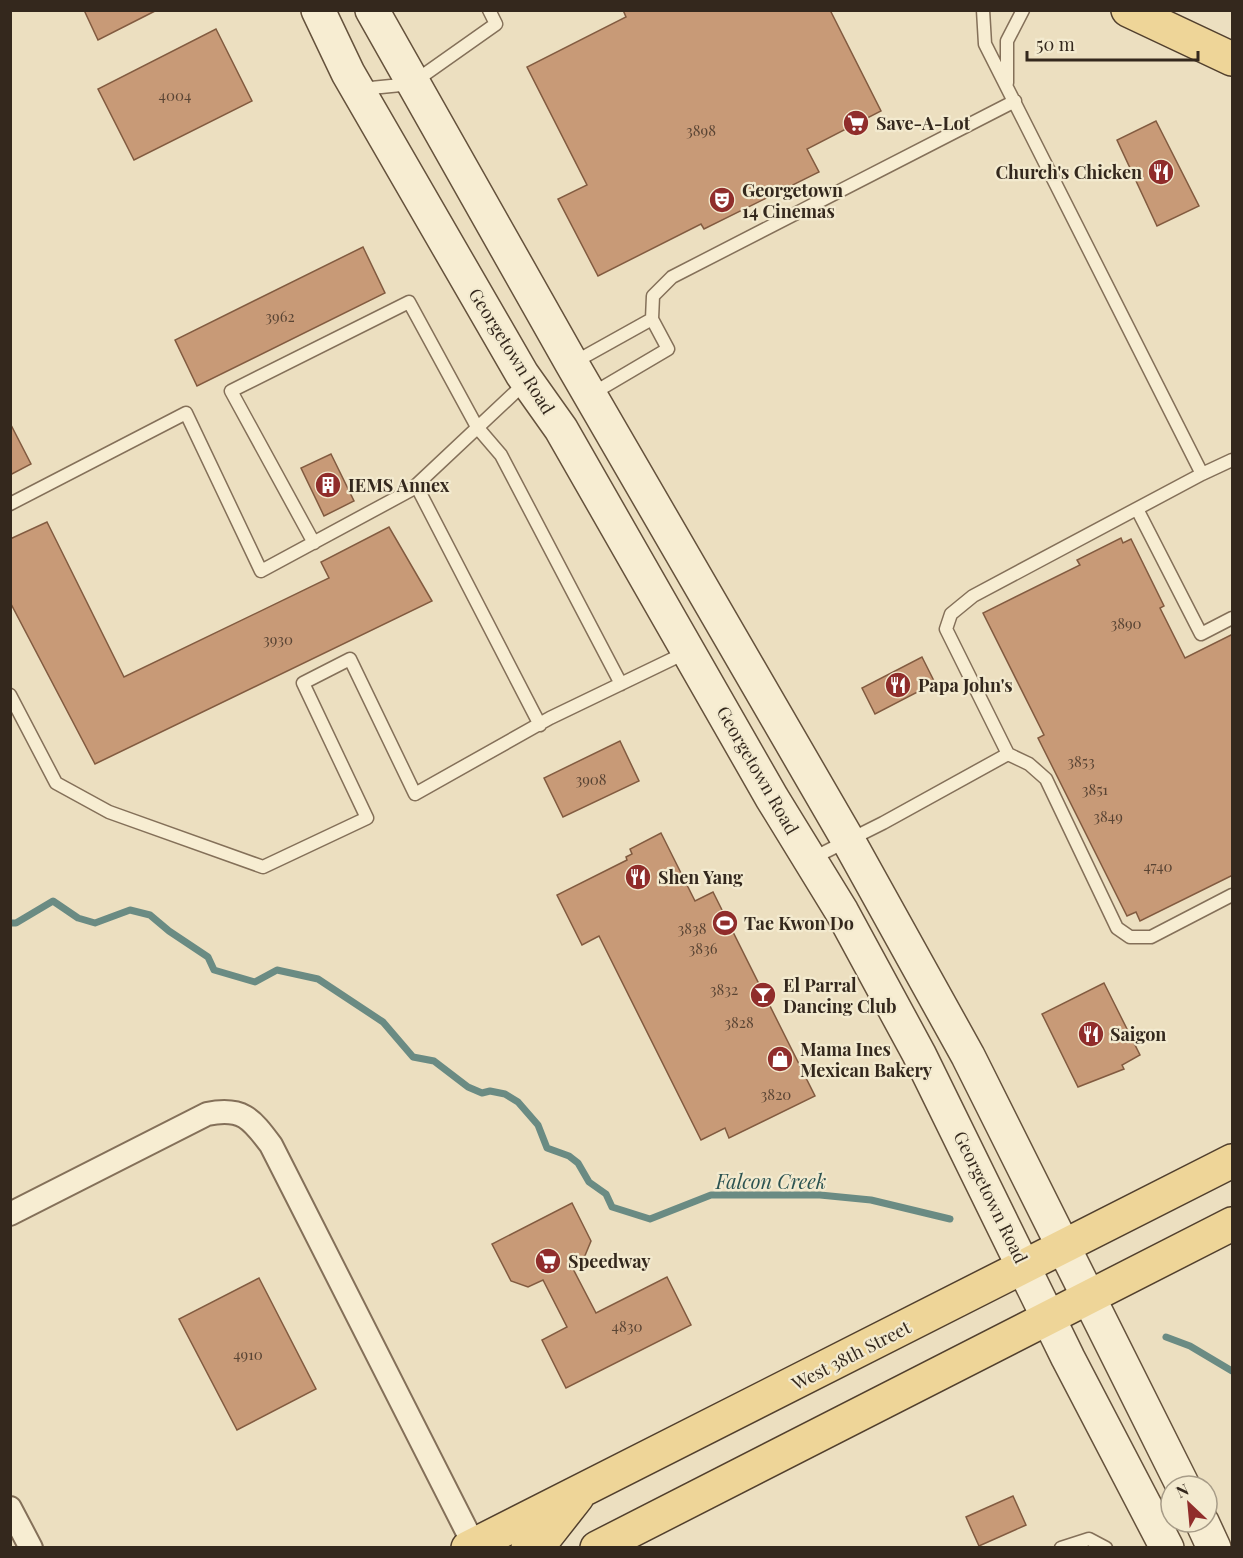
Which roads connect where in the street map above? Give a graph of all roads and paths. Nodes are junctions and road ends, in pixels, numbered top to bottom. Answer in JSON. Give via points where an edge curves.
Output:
{"nodes":[{"id":1,"x":318,"y":10,"type":"edge"},
{"id":2,"x":372,"y":10,"type":"edge"},
{"id":3,"x":489,"y":10,"type":"edge"},
{"id":4,"x":983,"y":10,"type":"edge"},
{"id":5,"x":1023,"y":10,"type":"edge"},
{"id":6,"x":1128,"y":10,"type":"edge"},
{"id":7,"x":1233,"y":59,"type":"edge"},
{"id":8,"x":411,"y":84,"type":"junction"},
{"id":9,"x":1007,"y":84,"type":"junction"},
{"id":10,"x":354,"y":91,"type":"junction"},
{"id":11,"x":1015,"y":101,"type":"junction"},
{"id":12,"x":652,"y":319,"type":"junction"},
{"id":13,"x":572,"y":364,"type":"junction"},
{"id":14,"x":527,"y":381,"type":"junction"},
{"id":15,"x":590,"y":395,"type":"junction"},
{"id":16,"x":477,"y":427,"type":"junction"},
{"id":17,"x":1233,"y":460,"type":"edge"},
{"id":18,"x":1202,"y":474,"type":"junction"},
{"id":19,"x":416,"y":485,"type":"junction"},
{"id":20,"x":10,"y":504,"type":"edge"},
{"id":21,"x":1137,"y":509,"type":"junction"},
{"id":22,"x":314,"y":543,"type":"junction"},
{"id":23,"x":1233,"y":618,"type":"edge"},
{"id":24,"x":688,"y":651,"type":"junction"},
{"id":25,"x":621,"y":684,"type":"junction"},
{"id":26,"x":10,"y":695,"type":"edge"},
{"id":27,"x":540,"y":724,"type":"junction"},
{"id":28,"x":1008,"y":754,"type":"junction"},
{"id":29,"x":848,"y":840,"type":"junction"},
{"id":30,"x":811,"y":859,"type":"junction"},
{"id":31,"x":1233,"y":895,"type":"edge"},
{"id":32,"x":1233,"y":1161,"type":"edge"},
{"id":33,"x":10,"y":1214,"type":"edge"},
{"id":34,"x":1233,"y":1224,"type":"edge"},
{"id":35,"x":1062,"y":1247,"type":"junction"},
{"id":36,"x":1025,"y":1266,"type":"junction"},
{"id":37,"x":1088,"y":1298,"type":"junction"},
{"id":38,"x":1049,"y":1317,"type":"junction"},
{"id":39,"x":1177,"y":1474,"type":"edge"},
{"id":40,"x":584,"y":1489,"type":"junction"},
{"id":41,"x":10,"y":1508,"type":"edge"},
{"id":42,"x":1208,"y":1534,"type":"edge"},
{"id":43,"x":471,"y":1546,"type":"edge"},
{"id":44,"x":30,"y":1548,"type":"edge"},
{"id":45,"x":528,"y":1548,"type":"edge"},
{"id":46,"x":597,"y":1548,"type":"edge"},
{"id":47,"x":1061,"y":1548,"type":"edge"},
{"id":48,"x":1106,"y":1548,"type":"edge"},
{"id":49,"x":1167,"y":1548,"type":"edge"},
{"id":50,"x":1214,"y":1548,"type":"edge"}],
"edges":[{"from":1,"to":10,"type":"main road","name":"Georgetown Road"},
{"from":2,"to":8,"type":"main road"},
{"from":3,"to":8,"type":"lane","via":[[496,24]]},
{"from":4,"to":9,"type":"lane","via":[[985,44]]},
{"from":5,"to":9,"type":"lane","via":[[1007,41]]},
{"from":6,"to":7,"type":"main road"},
{"from":8,"to":10,"type":"lane"},
{"from":8,"to":13,"type":"main road"},
{"from":9,"to":11,"type":"lane"},
{"from":10,"to":14,"type":"main road","name":"Georgetown Road"},
{"from":11,"to":12,"type":"lane","via":[[672,277],[653,296]]},
{"from":11,"to":18,"type":"lane"},
{"from":12,"to":13,"type":"lane"},
{"from":12,"to":15,"type":"lane","via":[[668,349]]},
{"from":13,"to":15,"type":"main road"},
{"from":14,"to":16,"type":"lane"},
{"from":14,"to":24,"type":"main road","name":"Georgetown Road","via":[[561,429]]},
{"from":15,"to":29,"type":"main road"},
{"from":16,"to":19,"type":"lane"},
{"from":16,"to":22,"type":"lane","via":[[409,302],[231,391]]},
{"from":16,"to":25,"type":"lane","via":[[501,455]]},
{"from":17,"to":18,"type":"lane"},
{"from":18,"to":21,"type":"lane"},
{"from":19,"to":22,"type":"lane"},
{"from":19,"to":27,"type":"lane"},
{"from":20,"to":22,"type":"lane","via":[[186,413],[261,571]]},
{"from":21,"to":23,"type":"lane","via":[[1201,634]]},
{"from":21,"to":28,"type":"lane","via":[[973,596],[951,614],[946,629]]},
{"from":24,"to":25,"type":"lane"},
{"from":24,"to":30,"type":"main road","name":"Georgetown Road"},
{"from":25,"to":27,"type":"lane"},
{"from":26,"to":27,"type":"lane","via":[[56,783],[109,812],[263,867],[367,818],[303,682],[350,659],[415,794]]},
{"from":28,"to":29,"type":"lane"},
{"from":28,"to":31,"type":"lane","via":[[1029,764],[1046,779],[1118,928],[1130,937],[1150,937]]},
{"from":29,"to":30,"type":"lane"},
{"from":29,"to":35,"type":"main road","via":[[968,1056]]},
{"from":30,"to":36,"type":"main road","name":"Georgetown Road","via":[[940,1094]]},
{"from":32,"to":35,"type":"main road","name":"West 38th Street"},
{"from":33,"to":43,"type":"street","via":[[207,1114],[226,1110],[243,1114],[271,1145]]},
{"from":34,"to":37,"type":"main road"},
{"from":35,"to":36,"type":"main road","name":"West 38th Street"},
{"from":35,"to":37,"type":"main road"},
{"from":36,"to":38,"type":"main road","name":"Georgetown Road"},
{"from":36,"to":40,"type":"main road","name":"West 38th Street"},
{"from":37,"to":38,"type":"main road"},
{"from":37,"to":39,"type":"main road"},
{"from":38,"to":46,"type":"main road"},
{"from":38,"to":49,"type":"main road","name":"Georgetown Road"},
{"from":40,"to":43,"type":"main road","name":"West 38th Street"},
{"from":40,"to":45,"type":"main road","via":[[543,1539]]},
{"from":41,"to":44,"type":"street"},
{"from":42,"to":50,"type":"main road"},
{"from":47,"to":48,"type":"lane","via":[[1089,1539]]}]}
